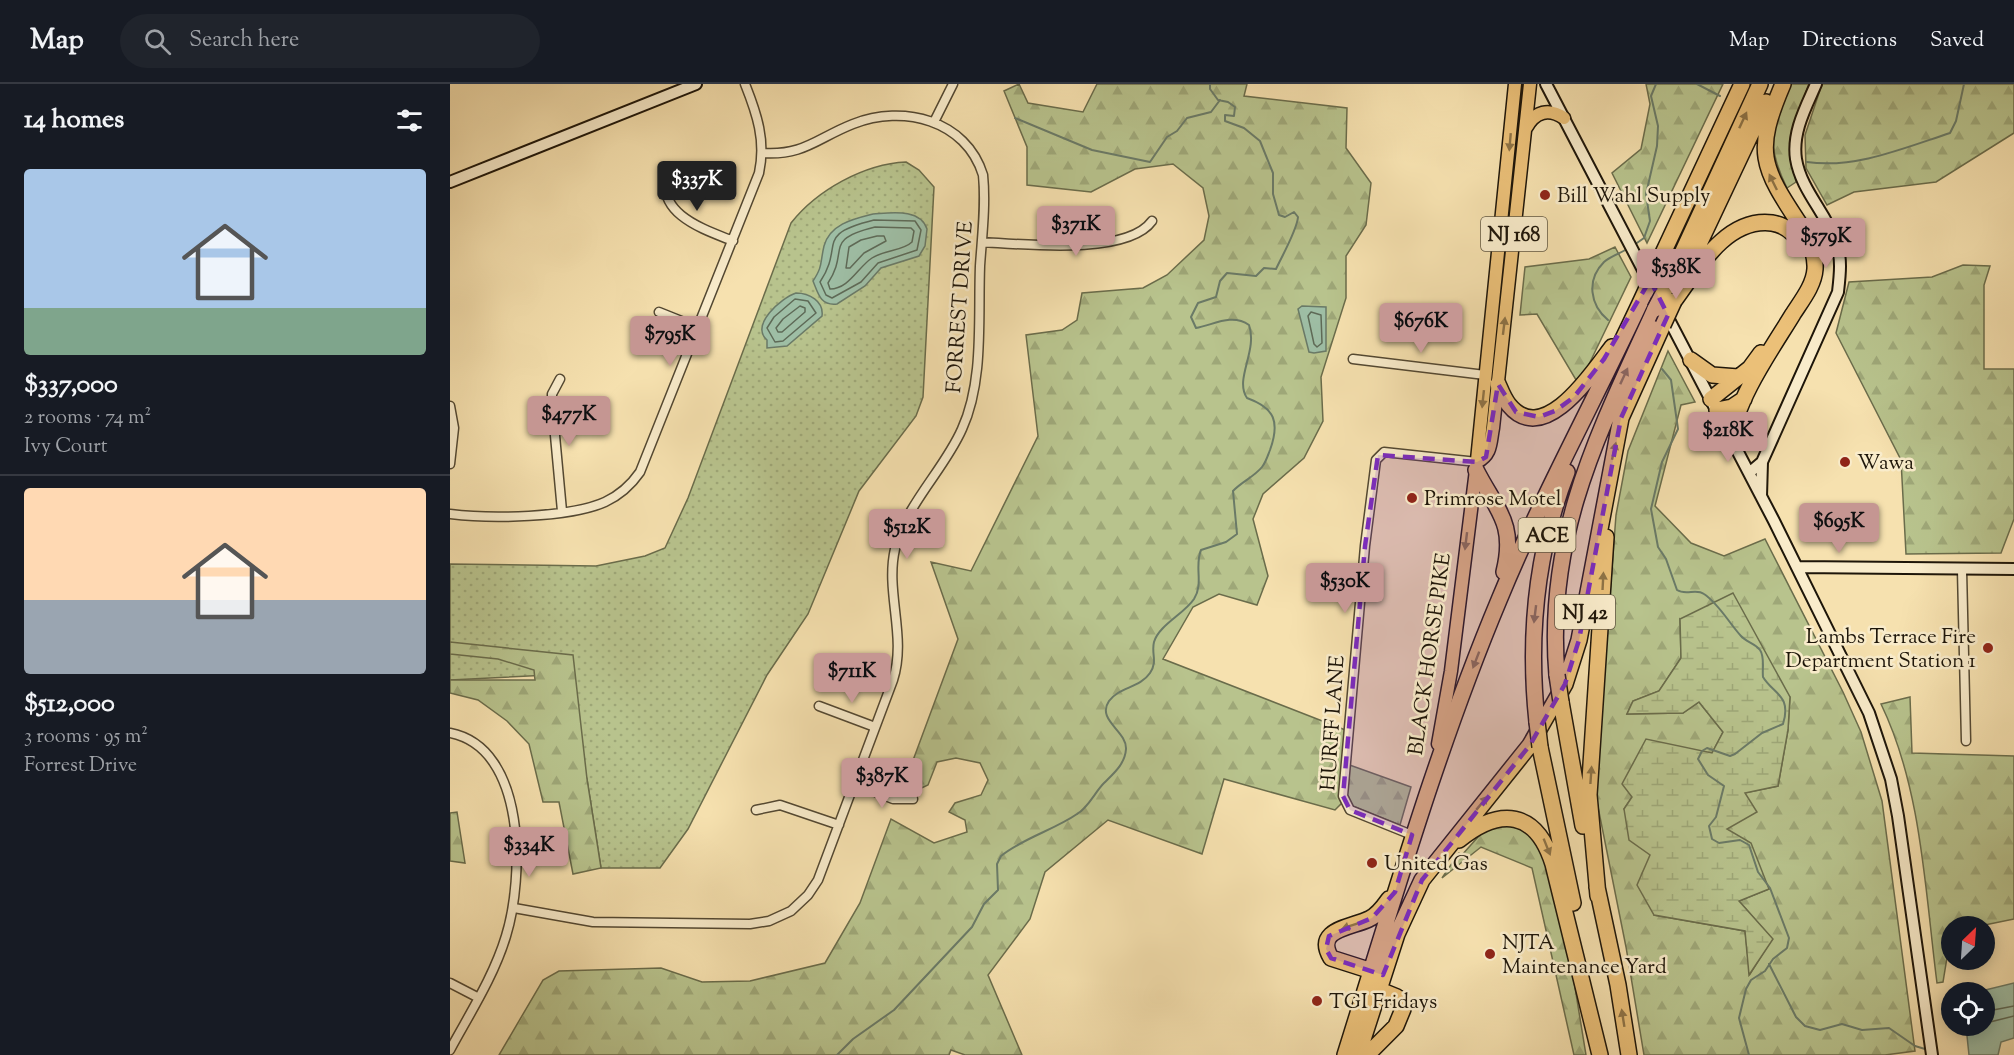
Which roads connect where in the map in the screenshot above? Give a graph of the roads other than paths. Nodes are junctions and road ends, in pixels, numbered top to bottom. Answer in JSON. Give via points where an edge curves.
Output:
{"nodes":[{"id":1,"x":696,"y":84,"type":"edge"},
{"id":2,"x":745,"y":84,"type":"edge"},
{"id":3,"x":953,"y":84,"type":"edge"},
{"id":4,"x":1515,"y":84,"type":"edge"},
{"id":5,"x":1530,"y":84,"type":"edge"},
{"id":6,"x":1546,"y":84,"type":"edge"},
{"id":7,"x":1742,"y":84,"type":"edge"},
{"id":8,"x":1761,"y":84,"type":"edge"},
{"id":9,"x":1774,"y":84,"type":"edge"},
{"id":10,"x":1783,"y":84,"type":"edge"},
{"id":11,"x":1816,"y":84,"type":"edge"},
{"id":12,"x":1564,"y":118,"type":"junction"},
{"id":13,"x":934,"y":122,"type":"junction"},
{"id":14,"x":1524,"y":132,"type":"junction"},
{"id":15,"x":762,"y":153,"type":"junction"},
{"id":16,"x":667,"y":172,"type":"dead end"},
{"id":17,"x":450,"y":182,"type":"edge"},
{"id":18,"x":1152,"y":221,"type":"dead end"},
{"id":19,"x":733,"y":241,"type":"junction"},
{"id":20,"x":982,"y":242,"type":"junction"},
{"id":21,"x":1506,"y":247,"type":"junction"},
{"id":22,"x":1647,"y":288,"type":"junction"},
{"id":23,"x":1674,"y":301,"type":"junction"},
{"id":24,"x":659,"y":312,"type":"dead end"},
{"id":25,"x":699,"y":328,"type":"junction"},
{"id":26,"x":1614,"y":359,"type":"junction"},
{"id":27,"x":1353,"y":360,"type":"dead end"},
{"id":28,"x":1691,"y":360,"type":"junction"},
{"id":29,"x":1738,"y":377,"type":"junction"},
{"id":30,"x":560,"y":379,"type":"dead end"},
{"id":31,"x":1492,"y":380,"type":"junction"},
{"id":32,"x":1744,"y":399,"type":"junction"},
{"id":33,"x":1714,"y":404,"type":"junction"},
{"id":34,"x":450,"y":406,"type":"edge"},
{"id":35,"x":1732,"y":439,"type":"junction"},
{"id":36,"x":1762,"y":462,"type":"junction"},
{"id":37,"x":450,"y":464,"type":"edge"},
{"id":38,"x":1476,"y":466,"type":"junction"},
{"id":39,"x":1749,"y":473,"type":"junction"},
{"id":40,"x":1608,"y":479,"type":"junction"},
{"id":41,"x":1761,"y":496,"type":"junction"},
{"id":42,"x":562,"y":512,"type":"junction"},
{"id":43,"x":450,"y":514,"type":"edge"},
{"id":44,"x":1797,"y":567,"type":"junction"},
{"id":45,"x":2014,"y":569,"type":"edge"},
{"id":46,"x":1962,"y":570,"type":"junction"},
{"id":47,"x":1484,"y":639,"type":"junction"},
{"id":48,"x":819,"y":706,"type":"dead end"},
{"id":49,"x":875,"y":727,"type":"junction"},
{"id":50,"x":450,"y":733,"type":"edge"},
{"id":51,"x":1966,"y":741,"type":"dead end"},
{"id":52,"x":1432,"y":774,"type":"junction"},
{"id":53,"x":855,"y":784,"type":"junction"},
{"id":54,"x":913,"y":799,"type":"dead end"},
{"id":55,"x":756,"y":810,"type":"dead end"},
{"id":56,"x":839,"y":825,"type":"junction"},
{"id":57,"x":1412,"y":835,"type":"junction"},
{"id":58,"x":1432,"y":864,"type":"junction"},
{"id":59,"x":1395,"y":892,"type":"junction"},
{"id":60,"x":1599,"y":896,"type":"junction"},
{"id":61,"x":514,"y":908,"type":"junction"},
{"id":62,"x":1375,"y":980,"type":"junction"},
{"id":63,"x":450,"y":982,"type":"edge"},
{"id":64,"x":478,"y":998,"type":"junction"},
{"id":65,"x":450,"y":1050,"type":"edge"},
{"id":66,"x":1345,"y":1055,"type":"edge"},
{"id":67,"x":1358,"y":1055,"type":"edge"},
{"id":68,"x":1366,"y":1055,"type":"edge"},
{"id":69,"x":1600,"y":1055,"type":"edge"},
{"id":70,"x":1629,"y":1055,"type":"edge"},
{"id":71,"x":1932,"y":1055,"type":"edge"}],
"edges":[{"from":1,"to":17,"type":"main road"},
{"from":2,"to":15,"type":"street","via":[[759,122]]},
{"from":3,"to":13,"type":"street"},
{"from":4,"to":21,"type":"main road","name":"BLACK HORSE PIKE","number":"NJ 168","one_way":true},
{"from":5,"to":14,"type":"main road","name":"BLACK HORSE PIKE","number":"NJ 168"},
{"from":6,"to":12,"type":"main road"},
{"from":7,"to":22,"type":"highway","number":"NJ 42","bridge":true},
{"from":60,"to":8,"type":"highway","number":"ACE","one_way":true,"bridge":true,"via":[[1567,747],[1557,675],[1561,554],[1589,456]]},
{"from":9,"to":23,"type":"highway","number":"NJ 42"},
{"from":32,"to":10,"type":"highway","one_way":true,"via":[[1805,295],[1815,268],[1811,244],[1771,180],[1766,165],[1765,130]]},
{"from":11,"to":36,"type":"main road","via":[[1797,133],[1796,158],[1802,178],[1837,242],[1841,268],[1838,292]]},
{"from":12,"to":14,"type":"main road","via":[[1543,112],[1530,120]]},
{"from":12,"to":28,"type":"main road"},
{"from":13,"to":15,"type":"street","name":"FORREST DRIVE","via":[[909,117],[874,118],[854,123],[792,153]]},
{"from":13,"to":20,"type":"street","name":"FORREST DRIVE","via":[[959,135],[980,167],[984,189]]},
{"from":14,"to":21,"type":"main road","name":"BLACK HORSE PIKE","number":"NJ 168"},
{"from":15,"to":19,"type":"street","via":[[755,184]]},
{"from":16,"to":19,"type":"street","via":[[666,193],[680,215],[695,226]]},
{"from":18,"to":20,"type":"street","via":[[1140,233],[1100,242]]},
{"from":19,"to":25,"type":"street"},
{"from":20,"to":49,"type":"street","name":"FORREST DRIVE","via":[[972,399],[960,433],[905,523],[896,547],[897,664]]},
{"from":21,"to":31,"type":"main road","name":"BLACK HORSE PIKE","number":"NJ 168"},
{"from":22,"to":26,"type":"highway","number":"NJ 42"},
{"from":22,"to":31,"type":"highway","via":[[1604,359],[1574,397],[1555,411],[1539,417],[1516,412]]},
{"from":23,"to":29,"type":"highway","via":[[1710,254],[1737,230],[1775,223],[1797,237],[1807,265],[1802,281],[1755,363]]},
{"from":40,"to":23,"type":"highway","number":"NJ 42","one_way":true,"bridge":true,"via":[[1621,418]]},
{"from":24,"to":25,"type":"street"},
{"from":25,"to":42,"type":"street","via":[[640,472],[627,488],[606,502]]},
{"from":26,"to":47,"type":"highway","number":"NJ 42","via":[[1565,454]]},
{"from":26,"to":69,"type":"highway","number":"ACE","one_way":true,"bridge":true,"via":[[1563,483],[1544,547],[1533,635],[1540,747],[1580,936]]},
{"from":27,"to":31,"type":"street"},
{"from":28,"to":29,"type":"highway","via":[[1712,375]]},
{"from":28,"to":33,"type":"main road"},
{"from":29,"to":33,"type":"highway"},
{"from":30,"to":42,"type":"street","via":[[552,403]]},
{"from":31,"to":38,"type":"main road","name":"BLACK HORSE PIKE","number":"NJ 168","via":[[1489,452]]},
{"from":32,"to":33,"type":"highway","via":[[1732,407]]},
{"from":32,"to":35,"type":"highway","via":[[1735,415]]},
{"from":33,"to":35,"type":"main road"},
{"from":34,"to":37,"type":"street","via":[[454,428]]},
{"from":35,"to":39,"type":"main road"},
{"from":36,"to":39,"type":"main road"},
{"from":36,"to":41,"type":"main road"},
{"from":38,"to":47,"type":"highway","via":[[1509,533],[1509,550]]},
{"from":38,"to":52,"type":"main road","name":"BLACK HORSE PIKE","number":"NJ 168","one_way":true,"via":[[1451,672]]},
{"from":38,"to":57,"type":"street","name":"HURFF LANE","via":[[1384,452],[1376,460],[1343,796],[1350,810]]},
{"from":39,"to":41,"type":"main road"},
{"from":58,"to":40,"type":"highway","number":"NJ 42","one_way":true,"via":[[1530,745],[1564,684],[1580,640]]},
{"from":60,"to":40,"type":"highway","one_way":true,"via":[[1589,795]]},
{"from":41,"to":44,"type":"main road"},
{"from":42,"to":43,"type":"street","via":[[495,518]]},
{"from":44,"to":46,"type":"main road"},
{"from":44,"to":71,"type":"main road","via":[[1869,713],[1891,779]]},
{"from":45,"to":46,"type":"main road"},
{"from":46,"to":51,"type":"street"},
{"from":47,"to":52,"type":"highway","number":"NJ 42","one_way":true},
{"from":48,"to":49,"type":"street"},
{"from":49,"to":53,"type":"street","name":"FORREST DRIVE"},
{"from":50,"to":61,"type":"street","via":[[485,751],[504,782],[514,834]]},
{"from":52,"to":57,"type":"highway","name":"BLACK HORSE PIKE","number":"NJ 42"},
{"from":53,"to":54,"type":"street","via":[[893,799]]},
{"from":53,"to":56,"type":"street","name":"FORREST DRIVE"},
{"from":55,"to":56,"type":"street","via":[[780,805]]},
{"from":56,"to":61,"type":"street","name":"FORREST DRIVE","via":[[812,889],[791,911],[769,921],[593,922]]},
{"from":57,"to":59,"type":"highway","name":"BLACK HORSE PIKE","number":"NJ 42"},
{"from":58,"to":62,"type":"highway","number":"NJ 42","via":[[1408,906]]},
{"from":58,"to":69,"type":"highway","one_way":true,"via":[[1471,831],[1493,820],[1513,819],[1541,835],[1553,864]]},
{"from":59,"to":62,"type":"highway","name":"BLACK HORSE PIKE","number":"NJ 42"},
{"from":59,"to":62,"type":"highway","one_way":true,"via":[[1372,918],[1333,932],[1326,943],[1331,958]]},
{"from":70,"to":60,"type":"highway","number":"ACE","one_way":true},
{"from":61,"to":64,"type":"street","via":[[502,949]]},
{"from":62,"to":66,"type":"highway","name":"BLACK HORSE PIKE","number":"NJ 42"},
{"from":62,"to":67,"type":"highway","name":"BLACK HORSE PIKE","number":"NJ 42"},
{"from":62,"to":68,"type":"highway","via":[[1397,997],[1402,1015]]},
{"from":63,"to":64,"type":"street"},
{"from":64,"to":65,"type":"street"}]}
